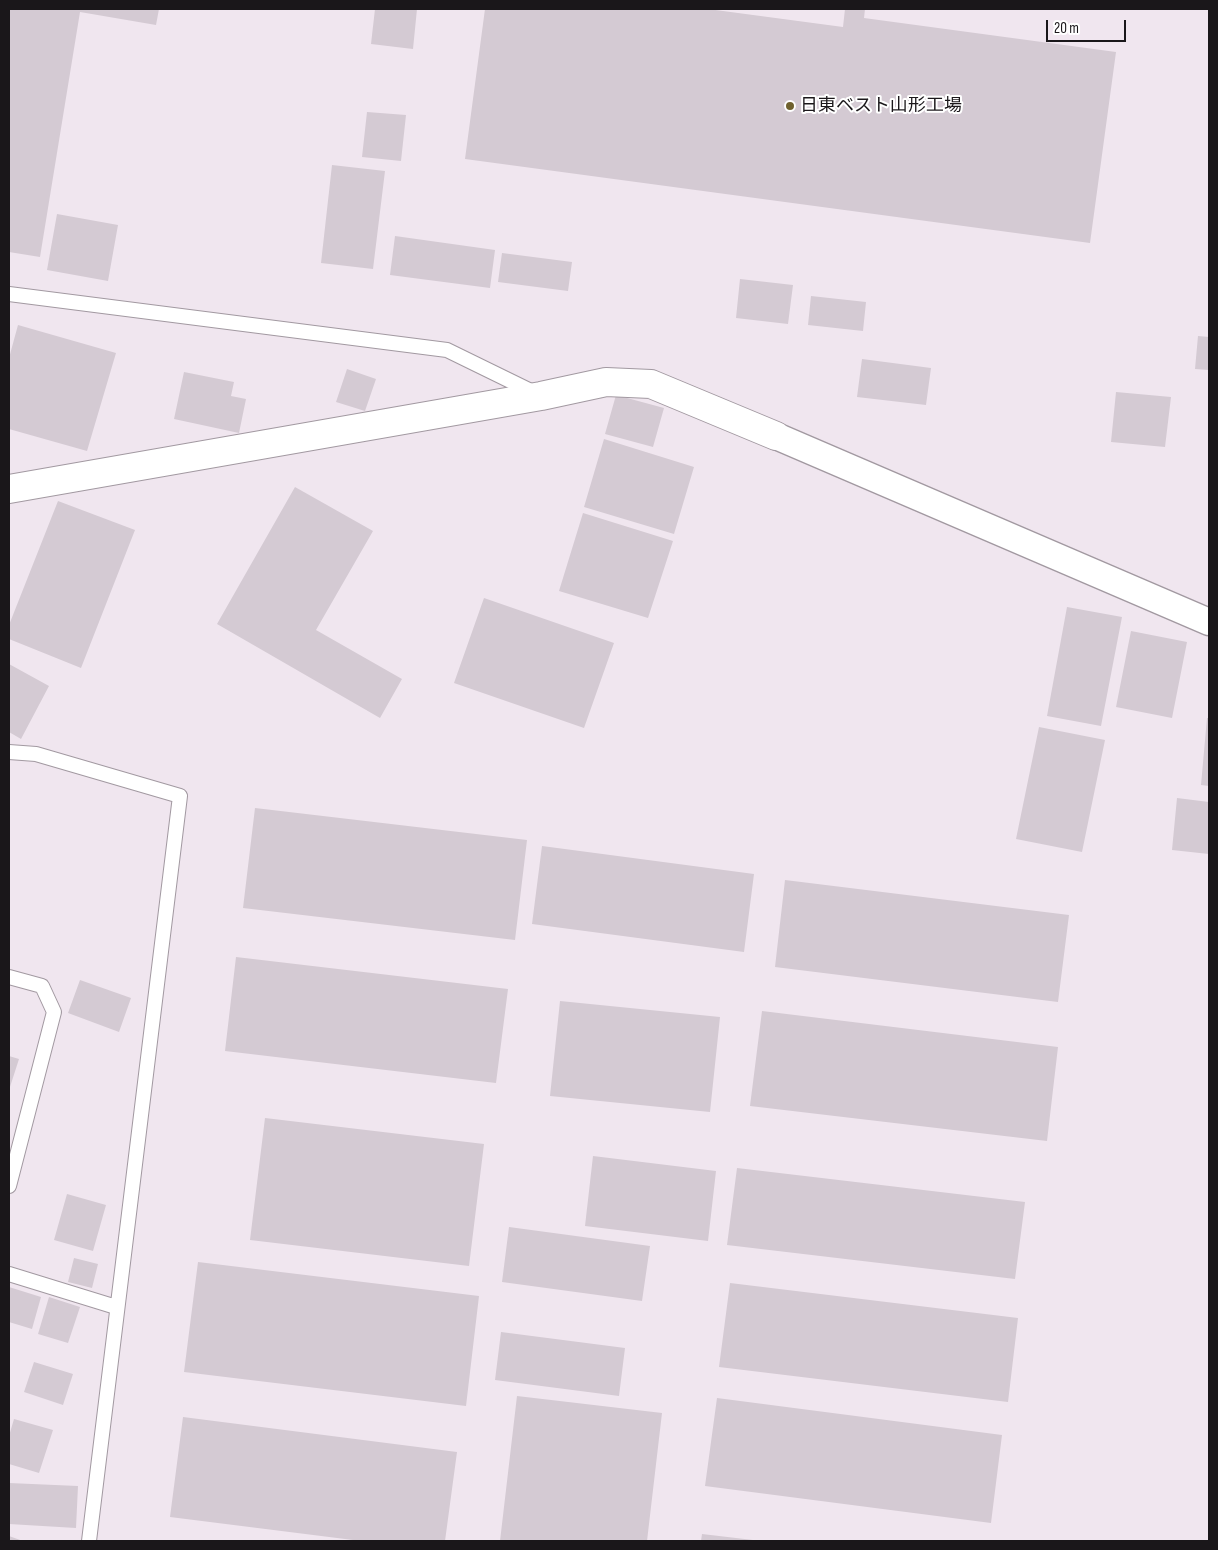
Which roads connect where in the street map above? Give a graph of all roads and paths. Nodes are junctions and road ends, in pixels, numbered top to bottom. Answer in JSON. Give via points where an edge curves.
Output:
{"nodes":[{"id":1,"x":9,"y":294,"type":"edge"},
{"id":2,"x":541,"y":396,"type":"junction"},
{"id":3,"x":776,"y":436,"type":"joint"},
{"id":4,"x":9,"y":488,"type":"edge"},
{"id":5,"x":1209,"y":622,"type":"edge"},
{"id":6,"x":9,"y":752,"type":"edge"},
{"id":7,"x":9,"y":977,"type":"edge"},
{"id":8,"x":9,"y":1186,"type":"edge"},
{"id":9,"x":9,"y":1274,"type":"edge"},
{"id":10,"x":116,"y":1307,"type":"junction"},
{"id":11,"x":89,"y":1541,"type":"edge"}],
"edges":[{"from":1,"to":2,"type":"lane","via":[[447,350]]},
{"from":2,"to":3,"type":"street","via":[[606,382],[652,384]]},
{"from":2,"to":4,"type":"street"},
{"from":3,"to":5,"type":"street"},
{"from":6,"to":10,"type":"lane","via":[[36,754],[180,796]]},
{"from":7,"to":8,"type":"lane","via":[[42,986],[54,1012]]},
{"from":9,"to":10,"type":"lane"},
{"from":10,"to":11,"type":"lane"}]}
